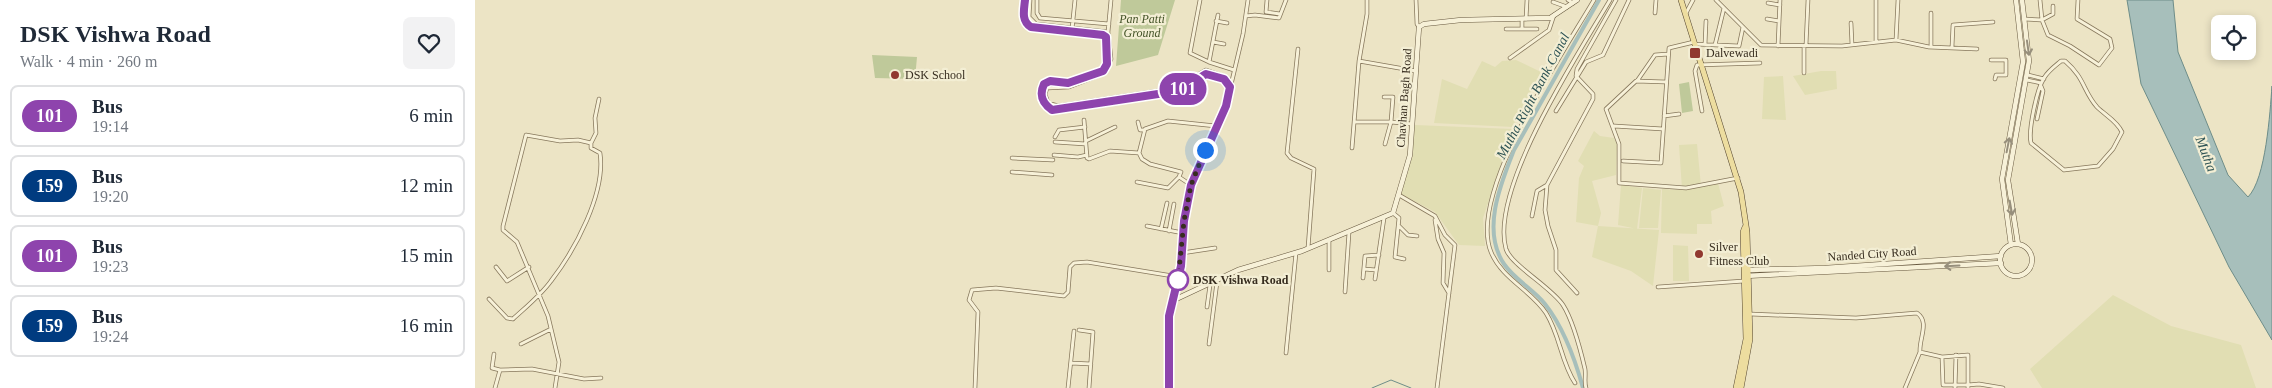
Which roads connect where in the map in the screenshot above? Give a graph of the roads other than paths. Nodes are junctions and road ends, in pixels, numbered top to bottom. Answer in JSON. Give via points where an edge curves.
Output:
{"nodes":[{"id":1,"x":1025,"y":0,"type":"edge"},
{"id":2,"x":1030,"y":0,"type":"edge"},
{"id":3,"x":1037,"y":0,"type":"edge"},
{"id":4,"x":1075,"y":0,"type":"edge"},
{"id":5,"x":1111,"y":0,"type":"edge"},
{"id":6,"x":1200,"y":0,"type":"edge"},
{"id":7,"x":1248,"y":0,"type":"edge"},
{"id":8,"x":1267,"y":0,"type":"edge"},
{"id":9,"x":1286,"y":0,"type":"edge"},
{"id":10,"x":1367,"y":0,"type":"edge"},
{"id":11,"x":1416,"y":0,"type":"edge"},
{"id":12,"x":1527,"y":0,"type":"edge"},
{"id":13,"x":1594,"y":0,"type":"edge"},
{"id":14,"x":1610,"y":0,"type":"edge"},
{"id":15,"x":1616,"y":0,"type":"edge"},
{"id":16,"x":1629,"y":0,"type":"edge"},
{"id":17,"x":1656,"y":0,"type":"edge"},
{"id":18,"x":1681,"y":0,"type":"edge"},
{"id":19,"x":1693,"y":0,"type":"edge"},
{"id":20,"x":1716,"y":0,"type":"edge"},
{"id":21,"x":1808,"y":0,"type":"edge"},
{"id":22,"x":1876,"y":0,"type":"edge"},
{"id":23,"x":1898,"y":0,"type":"edge"},
{"id":24,"x":2016,"y":0,"type":"edge"},
{"id":25,"x":2022,"y":0,"type":"edge"},
{"id":26,"x":2040,"y":0,"type":"edge"},
{"id":27,"x":2078,"y":0,"type":"edge"},
{"id":28,"x":1573,"y":1,"type":"edge"},
{"id":29,"x":1553,"y":2,"type":"dead end"},
{"id":30,"x":1780,"y":2,"type":"edge"},
{"id":31,"x":1768,"y":3,"type":"dead end"},
{"id":32,"x":2053,"y":6,"type":"dead end"},
{"id":33,"x":1567,"y":7,"type":"junction"},
{"id":34,"x":1724,"y":8,"type":"junction"},
{"id":35,"x":1655,"y":13,"type":"dead end"},
{"id":36,"x":1931,"y":13,"type":"dead end"},
{"id":37,"x":1217,"y":14,"type":"dead end"},
{"id":38,"x":1280,"y":14,"type":"junction"},
{"id":39,"x":1685,"y":14,"type":"junction"},
{"id":40,"x":1554,"y":15,"type":"junction"},
{"id":41,"x":1246,"y":16,"type":"junction"},
{"id":42,"x":1767,"y":19,"type":"dead end"},
{"id":43,"x":2023,"y":19,"type":"junction"},
{"id":44,"x":1524,"y":20,"type":"junction"},
{"id":45,"x":2042,"y":20,"type":"junction"},
{"id":46,"x":1073,"y":21,"type":"junction"},
{"id":47,"x":1217,"y":21,"type":"junction"},
{"id":48,"x":1706,"y":21,"type":"dead end"},
{"id":49,"x":1779,"y":21,"type":"junction"},
{"id":50,"x":1993,"y":22,"type":"dead end"},
{"id":51,"x":1227,"y":23,"type":"dead end"},
{"id":52,"x":1851,"y":23,"type":"dead end"},
{"id":53,"x":1109,"y":24,"type":"junction"},
{"id":54,"x":1419,"y":27,"type":"junction"},
{"id":55,"x":1743,"y":27,"type":"junction"},
{"id":56,"x":1506,"y":29,"type":"dead end"},
{"id":57,"x":1522,"y":29,"type":"junction"},
{"id":58,"x":1537,"y":29,"type":"dead end"},
{"id":59,"x":1072,"y":30,"type":"junction"},
{"id":60,"x":1107,"y":35,"type":"junction"},
{"id":61,"x":1896,"y":40,"type":"junction"},
{"id":62,"x":1876,"y":41,"type":"junction"},
{"id":63,"x":1213,"y":42,"type":"junction"},
{"id":64,"x":1694,"y":43,"type":"junction"},
{"id":65,"x":1224,"y":44,"type":"dead end"},
{"id":66,"x":1852,"y":44,"type":"junction"},
{"id":67,"x":1705,"y":45,"type":"junction"},
{"id":68,"x":1715,"y":45,"type":"junction"},
{"id":69,"x":1805,"y":45,"type":"junction"},
{"id":70,"x":1778,"y":46,"type":"junction"},
{"id":71,"x":1931,"y":47,"type":"junction"},
{"id":72,"x":1952,"y":48,"type":"junction"},
{"id":73,"x":1297,"y":49,"type":"dead end"},
{"id":74,"x":1977,"y":49,"type":"dead end"},
{"id":75,"x":1668,"y":54,"type":"junction"},
{"id":76,"x":1510,"y":58,"type":"dead end"},
{"id":77,"x":1991,"y":60,"type":"dead end"},
{"id":78,"x":1359,"y":61,"type":"junction"},
{"id":79,"x":1209,"y":62,"type":"junction"},
{"id":80,"x":1760,"y":63,"type":"dead end"},
{"id":81,"x":1701,"y":64,"type":"junction"},
{"id":82,"x":1234,"y":70,"type":"junction"},
{"id":83,"x":1417,"y":71,"type":"junction"},
{"id":84,"x":1805,"y":72,"type":"dead end"},
{"id":85,"x":1576,"y":76,"type":"junction"},
{"id":86,"x":2027,"y":78,"type":"junction"},
{"id":87,"x":1995,"y":79,"type":"dead end"},
{"id":88,"x":2044,"y":79,"type":"junction"},
{"id":89,"x":1636,"y":82,"type":"junction"},
{"id":90,"x":1666,"y":82,"type":"junction"},
{"id":91,"x":1044,"y":84,"type":"junction"},
{"id":92,"x":2041,"y":84,"type":"junction"},
{"id":93,"x":1049,"y":87,"type":"junction"},
{"id":94,"x":1230,"y":87,"type":"junction"},
{"id":95,"x":1132,"y":97,"type":"junction"},
{"id":96,"x":1384,"y":97,"type":"dead end"},
{"id":97,"x":599,"y":100,"type":"dead end"},
{"id":98,"x":1556,"y":111,"type":"dead end"},
{"id":99,"x":1701,"y":111,"type":"dead end"},
{"id":100,"x":1679,"y":114,"type":"dead end"},
{"id":101,"x":1664,"y":116,"type":"junction"},
{"id":102,"x":2037,"y":119,"type":"dead end"},
{"id":103,"x":1084,"y":120,"type":"dead end"},
{"id":104,"x":1138,"y":122,"type":"dead end"},
{"id":105,"x":1354,"y":122,"type":"junction"},
{"id":106,"x":1391,"y":122,"type":"junction"},
{"id":107,"x":1413,"y":124,"type":"junction"},
{"id":108,"x":1217,"y":126,"type":"junction"},
{"id":109,"x":1614,"y":126,"type":"junction"},
{"id":110,"x":1115,"y":127,"type":"dead end"},
{"id":111,"x":1085,"y":128,"type":"junction"},
{"id":112,"x":1145,"y":129,"type":"junction"},
{"id":113,"x":1663,"y":129,"type":"junction"},
{"id":114,"x":1055,"y":137,"type":"dead end"},
{"id":115,"x":1055,"y":142,"type":"dead end"},
{"id":116,"x":591,"y":143,"type":"junction"},
{"id":117,"x":1086,"y":143,"type":"junction"},
{"id":118,"x":1385,"y":144,"type":"dead end"},
{"id":119,"x":1352,"y":148,"type":"dead end"},
{"id":120,"x":1087,"y":154,"type":"junction"},
{"id":121,"x":1139,"y":154,"type":"junction"},
{"id":122,"x":1053,"y":155,"type":"dead end"},
{"id":123,"x":1013,"y":158,"type":"dead end"},
{"id":124,"x":1053,"y":160,"type":"dead end"},
{"id":125,"x":1623,"y":161,"type":"dead end"},
{"id":126,"x":1012,"y":172,"type":"dead end"},
{"id":127,"x":1051,"y":175,"type":"dead end"},
{"id":128,"x":1179,"y":177,"type":"junction"},
{"id":129,"x":1738,"y":178,"type":"junction"},
{"id":130,"x":1137,"y":182,"type":"dead end"},
{"id":131,"x":1191,"y":185,"type":"junction"},
{"id":132,"x":1547,"y":186,"type":"junction"},
{"id":133,"x":1399,"y":195,"type":"junction"},
{"id":134,"x":1167,"y":203,"type":"dead end"},
{"id":135,"x":1174,"y":204,"type":"dead end"},
{"id":136,"x":1393,"y":213,"type":"junction"},
{"id":137,"x":1435,"y":216,"type":"junction"},
{"id":138,"x":1531,"y":216,"type":"dead end"},
{"id":139,"x":1384,"y":218,"type":"junction"},
{"id":140,"x":1147,"y":226,"type":"dead end"},
{"id":141,"x":1399,"y":226,"type":"junction"},
{"id":142,"x":1161,"y":230,"type":"junction"},
{"id":143,"x":1169,"y":231,"type":"junction"},
{"id":144,"x":1349,"y":232,"type":"junction"},
{"id":145,"x":1183,"y":233,"type":"junction"},
{"id":146,"x":1417,"y":236,"type":"dead end"},
{"id":147,"x":1329,"y":240,"type":"junction"},
{"id":148,"x":2011,"y":244,"type":"junction"},
{"id":149,"x":2018,"y":244,"type":"junction"},
{"id":150,"x":1215,"y":248,"type":"dead end"},
{"id":151,"x":1308,"y":249,"type":"junction"},
{"id":152,"x":1182,"y":253,"type":"junction"},
{"id":153,"x":1296,"y":253,"type":"junction"},
{"id":154,"x":1379,"y":255,"type":"junction"},
{"id":155,"x":2001,"y":256,"type":"junction"},
{"id":156,"x":1404,"y":259,"type":"dead end"},
{"id":157,"x":2001,"y":263,"type":"junction"},
{"id":158,"x":496,"y":267,"type":"dead end"},
{"id":159,"x":529,"y":267,"type":"junction"},
{"id":160,"x":1818,"y":268,"type":"junction"},
{"id":161,"x":1364,"y":269,"type":"junction"},
{"id":162,"x":1329,"y":270,"type":"dead end"},
{"id":163,"x":1376,"y":270,"type":"junction"},
{"id":164,"x":1818,"y":274,"type":"junction"},
{"id":165,"x":1747,"y":275,"type":"junction"},
{"id":166,"x":1179,"y":277,"type":"junction"},
{"id":167,"x":1363,"y":278,"type":"dead end"},
{"id":168,"x":1375,"y":279,"type":"dead end"},
{"id":169,"x":1217,"y":282,"type":"junction"},
{"id":170,"x":1210,"y":285,"type":"junction"},
{"id":171,"x":1658,"y":287,"type":"dead end"},
{"id":172,"x":1345,"y":292,"type":"dead end"},
{"id":173,"x":1577,"y":293,"type":"dead end"},
{"id":174,"x":540,"y":294,"type":"junction"},
{"id":175,"x":1449,"y":294,"type":"junction"},
{"id":176,"x":489,"y":299,"type":"dead end"},
{"id":177,"x":1173,"y":301,"type":"junction"},
{"id":178,"x":1207,"y":308,"type":"dead end"},
{"id":179,"x":1750,"y":314,"type":"junction"},
{"id":180,"x":551,"y":329,"type":"junction"},
{"id":181,"x":1079,"y":330,"type":"dead end"},
{"id":182,"x":1074,"y":331,"type":"dead end"},
{"id":183,"x":1748,"y":339,"type":"junction"},
{"id":184,"x":521,"y":344,"type":"dead end"},
{"id":185,"x":1209,"y":344,"type":"dead end"},
{"id":186,"x":1920,"y":352,"type":"junction"},
{"id":187,"x":1286,"y":353,"type":"dead end"},
{"id":188,"x":494,"y":354,"type":"dead end"},
{"id":189,"x":1955,"y":355,"type":"junction"},
{"id":190,"x":1942,"y":357,"type":"junction"},
{"id":191,"x":1071,"y":363,"type":"junction"},
{"id":192,"x":1744,"y":363,"type":"junction"},
{"id":193,"x":1091,"y":364,"type":"junction"},
{"id":194,"x":500,"y":370,"type":"junction"},
{"id":195,"x":556,"y":373,"type":"junction"},
{"id":196,"x":601,"y":378,"type":"dead end"},
{"id":197,"x":1575,"y":384,"type":"dead end"},
{"id":198,"x":1585,"y":386,"type":"edge"},
{"id":199,"x":1943,"y":386,"type":"edge"},
{"id":200,"x":1955,"y":386,"type":"edge"},
{"id":201,"x":1968,"y":386,"type":"edge"},
{"id":202,"x":1979,"y":386,"type":"edge"},
{"id":203,"x":1991,"y":386,"type":"edge"},
{"id":204,"x":495,"y":388,"type":"edge"},
{"id":205,"x":555,"y":388,"type":"edge"},
{"id":206,"x":975,"y":388,"type":"edge"},
{"id":207,"x":1069,"y":388,"type":"edge"},
{"id":208,"x":1089,"y":388,"type":"edge"},
{"id":209,"x":1169,"y":388,"type":"edge"},
{"id":210,"x":1437,"y":388,"type":"edge"},
{"id":211,"x":1736,"y":388,"type":"edge"},
{"id":212,"x":1741,"y":388,"type":"edge"},
{"id":213,"x":1905,"y":388,"type":"edge"},
{"id":214,"x":2003,"y":388,"type":"edge"}],
"edges":[{"from":1,"to":59,"type":"street","via":[[1023,17],[1027,25]]},
{"from":2,"to":59,"type":"street","via":[[1031,21]]},
{"from":3,"to":46,"type":"street","via":[[1040,18]]},
{"from":4,"to":46,"type":"street"},
{"from":5,"to":53,"type":"street"},
{"from":6,"to":79,"type":"street","via":[[1189,53]]},
{"from":7,"to":41,"type":"street"},
{"from":8,"to":38,"type":"street","via":[[1266,12]]},
{"from":9,"to":38,"type":"street"},
{"from":10,"to":78,"type":"street"},
{"from":11,"to":54,"type":"street"},
{"from":12,"to":44,"type":"street"},
{"from":13,"to":197,"type":"street","via":[[1511,144],[1490,208],[1488,236],[1490,249],[1500,267],[1545,312],[1555,328]]},
{"from":14,"to":198,"type":"street","via":[[1545,111],[1513,182],[1505,218],[1507,250],[1525,270],[1547,286],[1563,306],[1585,367]]},
{"from":15,"to":85,"type":"street"},
{"from":16,"to":85,"type":"street","via":[[1603,55],[1587,61]]},
{"from":17,"to":35,"type":"street"},
{"from":18,"to":39,"type":"main road"},
{"from":19,"to":39,"type":"street"},
{"from":20,"to":34,"type":"street"},
{"from":21,"to":69,"type":"street"},
{"from":22,"to":62,"type":"street"},
{"from":23,"to":61,"type":"street"},
{"from":148,"to":24,"type":"street","one_way":true,"via":[[2002,180],[2023,62]]},
{"from":25,"to":43,"type":"street"},
{"from":26,"to":45,"type":"street"},
{"from":27,"to":45,"type":"street","via":[[2077,19],[2110,39],[2112,48],[2099,65],[2048,36]]},
{"from":28,"to":33,"type":"street"},
{"from":29,"to":33,"type":"street"},
{"from":30,"to":31,"type":"street"},
{"from":30,"to":49,"type":"street"},
{"from":32,"to":45,"type":"street","via":[[2051,17]]},
{"from":33,"to":40,"type":"street"},
{"from":34,"to":55,"type":"street"},
{"from":34,"to":68,"type":"street"},
{"from":36,"to":71,"type":"street"},
{"from":37,"to":47,"type":"street"},
{"from":38,"to":41,"type":"street","via":[[1279,18]]},
{"from":39,"to":64,"type":"main road"},
{"from":40,"to":44,"type":"street"},
{"from":40,"to":76,"type":"street","via":[[1549,30]]},
{"from":41,"to":82,"type":"street"},
{"from":42,"to":49,"type":"street"},
{"from":43,"to":45,"type":"street"},
{"from":43,"to":86,"type":"street","one_way":true,"via":[[2029,62]]},
{"from":44,"to":54,"type":"street","via":[[1461,20]]},
{"from":44,"to":57,"type":"street"},
{"from":46,"to":53,"type":"street"},
{"from":46,"to":59,"type":"street"},
{"from":47,"to":51,"type":"street"},
{"from":47,"to":63,"type":"street"},
{"from":48,"to":67,"type":"street"},
{"from":49,"to":70,"type":"street"},
{"from":50,"to":72,"type":"street","via":[[1953,25]]},
{"from":52,"to":66,"type":"street"},
{"from":53,"to":60,"type":"street"},
{"from":54,"to":83,"type":"street","name":"Chavhan Bagh Road"},
{"from":55,"to":68,"type":"street","via":[[1739,46]]},
{"from":55,"to":70,"type":"street","via":[[1761,45]]},
{"from":56,"to":57,"type":"street"},
{"from":57,"to":58,"type":"street"},
{"from":59,"to":60,"type":"street"},
{"from":60,"to":91,"type":"street","via":[[1107,64],[1103,71],[1068,83],[1050,81]]},
{"from":60,"to":93,"type":"street","via":[[1110,64],[1105,73],[1069,87]]},
{"from":61,"to":62,"type":"street"},
{"from":61,"to":71,"type":"street"},
{"from":62,"to":66,"type":"street"},
{"from":63,"to":65,"type":"street"},
{"from":63,"to":79,"type":"street"},
{"from":64,"to":67,"type":"street"},
{"from":64,"to":75,"type":"street","via":[[1672,46]]},
{"from":64,"to":81,"type":"main road"},
{"from":66,"to":69,"type":"street"},
{"from":67,"to":68,"type":"street"},
{"from":69,"to":70,"type":"street"},
{"from":69,"to":84,"type":"street"},
{"from":71,"to":72,"type":"street"},
{"from":72,"to":74,"type":"street"},
{"from":73,"to":151,"type":"street","via":[[1287,153],[1314,168]]},
{"from":75,"to":89,"type":"street","via":[[1655,55]]},
{"from":75,"to":90,"type":"street"},
{"from":77,"to":87,"type":"street","via":[[2006,60],[2006,75],[1996,75]]},
{"from":78,"to":83,"type":"street"},
{"from":78,"to":105,"type":"street"},
{"from":79,"to":82,"type":"street"},
{"from":80,"to":81,"type":"street"},
{"from":81,"to":99,"type":"street","via":[[1695,71]]},
{"from":81,"to":129,"type":"main road"},
{"from":82,"to":94,"type":"street"},
{"from":83,"to":107,"type":"street","name":"Chavhan Bagh Road"},
{"from":85,"to":98,"type":"street"},
{"from":85,"to":132,"type":"street","via":[[1593,94],[1593,99]]},
{"from":86,"to":88,"type":"street"},
{"from":86,"to":92,"type":"street"},
{"from":86,"to":149,"type":"street","one_way":true,"via":[[2008,180]]},
{"from":88,"to":92,"type":"street"},
{"from":88,"to":92,"type":"street","via":[[2057,65],[2065,62],[2081,78],[2098,108],[2120,128],[2120,136],[2098,166],[2064,170],[2031,143]]},
{"from":89,"to":90,"type":"street"},
{"from":89,"to":109,"type":"street","via":[[1606,109]]},
{"from":90,"to":101,"type":"street"},
{"from":91,"to":93,"type":"street"},
{"from":91,"to":95,"type":"street","via":[[1042,101],[1052,110]]},
{"from":92,"to":102,"type":"street","via":[[2043,91]]},
{"from":93,"to":95,"type":"street","via":[[1045,90],[1045,99],[1053,106]]},
{"from":94,"to":95,"type":"street","via":[[1224,79],[1206,74],[1178,91]]},
{"from":94,"to":108,"type":"street"},
{"from":96,"to":106,"type":"street","via":[[1393,97]]},
{"from":97,"to":116,"type":"street","via":[[596,133]]},
{"from":100,"to":101,"type":"street"},
{"from":101,"to":113,"type":"street"},
{"from":103,"to":111,"type":"street"},
{"from":104,"to":112,"type":"street","via":[[1140,130]]},
{"from":105,"to":106,"type":"street"},
{"from":105,"to":119,"type":"street"},
{"from":106,"to":107,"type":"street"},
{"from":106,"to":118,"type":"street"},
{"from":107,"to":133,"type":"street","name":"Chavhan Bagh Road","via":[[1410,155]]},
{"from":108,"to":112,"type":"street","via":[[1168,121]]},
{"from":108,"to":131,"type":"street"},
{"from":109,"to":113,"type":"street"},
{"from":109,"to":129,"type":"street","via":[[1619,144],[1619,183],[1685,188]]},
{"from":110,"to":117,"type":"street"},
{"from":111,"to":114,"type":"street","via":[[1059,130]]},
{"from":111,"to":117,"type":"street"},
{"from":112,"to":121,"type":"street"},
{"from":113,"to":125,"type":"street","via":[[1661,163]]},
{"from":115,"to":117,"type":"street"},
{"from":116,"to":159,"type":"street","via":[[525,136],[503,226],[517,242]]},
{"from":116,"to":174,"type":"street","via":[[591,148],[600,153],[602,165],[593,200],[579,237]]},
{"from":117,"to":120,"type":"street"},
{"from":120,"to":121,"type":"street","via":[[1089,159],[1110,151]]},
{"from":120,"to":122,"type":"street","via":[[1078,157]]},
{"from":121,"to":128,"type":"street","via":[[1142,160],[1151,164],[1181,172]]},
{"from":123,"to":124,"type":"street"},
{"from":126,"to":127,"type":"street"},
{"from":128,"to":130,"type":"street","via":[[1168,188]]},
{"from":128,"to":131,"type":"street"},
{"from":129,"to":165,"type":"main road"},
{"from":131,"to":145,"type":"street"},
{"from":132,"to":138,"type":"street","via":[[1537,191]]},
{"from":132,"to":173,"type":"street","via":[[1545,210],[1557,250],[1556,270]]},
{"from":133,"to":136,"type":"street","name":"Chavhan Bagh Road"},
{"from":133,"to":137,"type":"street"},
{"from":134,"to":142,"type":"street"},
{"from":135,"to":143,"type":"street"},
{"from":136,"to":139,"type":"street"},
{"from":136,"to":141,"type":"street","via":[[1399,217]]},
{"from":137,"to":175,"type":"street","via":[[1443,253],[1443,283]]},
{"from":137,"to":175,"type":"street","via":[[1445,236],[1455,245]]},
{"from":139,"to":144,"type":"street"},
{"from":139,"to":154,"type":"street"},
{"from":140,"to":142,"type":"street"},
{"from":141,"to":146,"type":"street","via":[[1408,235]]},
{"from":141,"to":156,"type":"street","via":[[1395,257]]},
{"from":142,"to":143,"type":"street"},
{"from":143,"to":145,"type":"street"},
{"from":144,"to":147,"type":"street"},
{"from":144,"to":172,"type":"street"},
{"from":145,"to":152,"type":"street"},
{"from":147,"to":151,"type":"street"},
{"from":147,"to":162,"type":"street"},
{"from":148,"to":149,"type":"street"},
{"from":148,"to":155,"type":"street"},
{"from":149,"to":157,"type":"street","via":[[2031,252],[2029,270],[2013,276]]},
{"from":150,"to":152,"type":"street"},
{"from":151,"to":153,"type":"street"},
{"from":152,"to":166,"type":"street"},
{"from":153,"to":169,"type":"street","via":[[1238,270]]},
{"from":153,"to":187,"type":"street"},
{"from":154,"to":161,"type":"street","via":[[1365,256]]},
{"from":154,"to":163,"type":"street"},
{"from":155,"to":157,"type":"street"},
{"from":155,"to":160,"type":"street","name":"Nanded City Road"},
{"from":157,"to":164,"type":"street","name":"Nanded City Road","one_way":true},
{"from":158,"to":159,"type":"street","via":[[507,281]]},
{"from":159,"to":174,"type":"street"},
{"from":160,"to":164,"type":"street"},
{"from":160,"to":165,"type":"street","name":"Nanded City Road"},
{"from":161,"to":163,"type":"street"},
{"from":161,"to":167,"type":"street"},
{"from":163,"to":168,"type":"street"},
{"from":164,"to":165,"type":"street","name":"Nanded City Road"},
{"from":165,"to":171,"type":"street"},
{"from":165,"to":179,"type":"main road"},
{"from":165,"to":183,"type":"main road"},
{"from":166,"to":177,"type":"street"},
{"from":166,"to":206,"type":"street","via":[[1087,262],[1074,263],[1070,267],[1069,292],[1064,296],[996,288],[972,290],[969,300],[978,312]]},
{"from":169,"to":170,"type":"street"},
{"from":169,"to":185,"type":"street"},
{"from":170,"to":177,"type":"street"},
{"from":170,"to":178,"type":"street"},
{"from":174,"to":176,"type":"street","via":[[509,320]]},
{"from":174,"to":180,"type":"street"},
{"from":175,"to":210,"type":"street"},
{"from":177,"to":209,"type":"street","via":[[1168,334]]},
{"from":179,"to":183,"type":"main road"},
{"from":179,"to":186,"type":"street","via":[[1856,318],[1917,313],[1924,323]]},
{"from":180,"to":184,"type":"street"},
{"from":180,"to":195,"type":"street","via":[[559,362]]},
{"from":181,"to":193,"type":"street","via":[[1093,332]]},
{"from":182,"to":191,"type":"street"},
{"from":183,"to":192,"type":"main road"},
{"from":186,"to":190,"type":"street"},
{"from":186,"to":213,"type":"street"},
{"from":188,"to":194,"type":"street","via":[[493,368]]},
{"from":189,"to":190,"type":"street"},
{"from":189,"to":200,"type":"street"},
{"from":189,"to":201,"type":"street","via":[[1968,356]]},
{"from":190,"to":199,"type":"street"},
{"from":191,"to":193,"type":"street"},
{"from":191,"to":207,"type":"street"},
{"from":192,"to":211,"type":"main road"},
{"from":192,"to":212,"type":"main road"},
{"from":193,"to":208,"type":"street"},
{"from":194,"to":195,"type":"street","via":[[529,368]]},
{"from":194,"to":204,"type":"street"},
{"from":195,"to":196,"type":"street","via":[[584,379]]},
{"from":195,"to":205,"type":"street"},
{"from":199,"to":200,"type":"street"},
{"from":200,"to":201,"type":"street"},
{"from":201,"to":202,"type":"street"},
{"from":202,"to":203,"type":"street"},
{"from":203,"to":214,"type":"street"}]}
